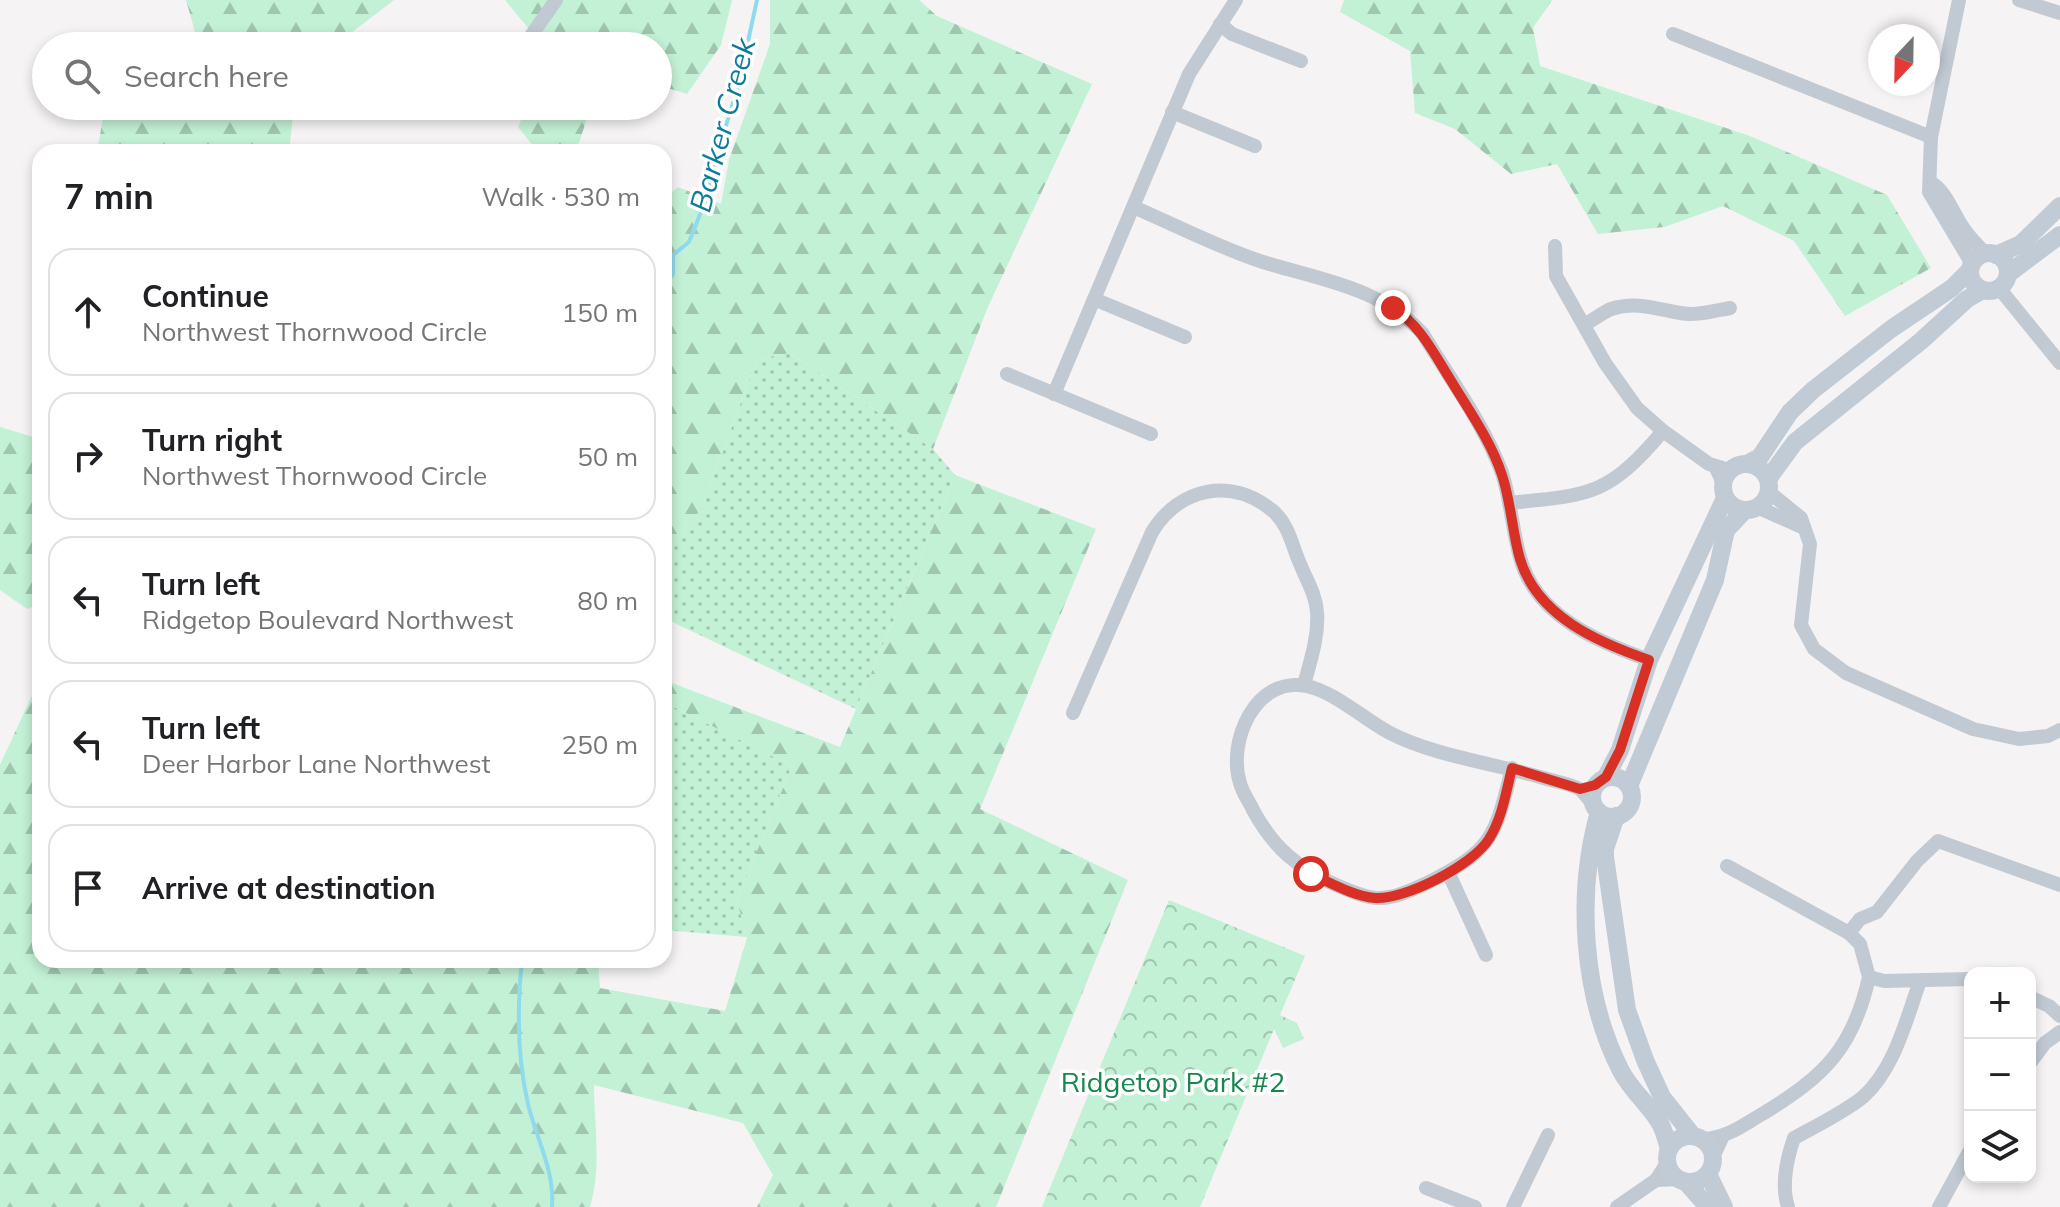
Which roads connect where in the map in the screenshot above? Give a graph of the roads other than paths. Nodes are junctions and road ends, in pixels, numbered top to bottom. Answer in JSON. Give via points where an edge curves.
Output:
{"nodes":[{"id":1,"x":556,"y":0,"type":"edge"},
{"id":2,"x":1236,"y":0,"type":"edge"},
{"id":3,"x":1959,"y":0,"type":"edge"},
{"id":4,"x":2019,"y":0,"type":"edge"},
{"id":5,"x":2060,"y":13,"type":"edge"},
{"id":6,"x":1220,"y":24,"type":"junction"},
{"id":7,"x":534,"y":32,"type":"edge"},
{"id":8,"x":1673,"y":34,"type":"dead end"},
{"id":9,"x":1301,"y":61,"type":"dead end"},
{"id":10,"x":1172,"y":112,"type":"junction"},
{"id":11,"x":1931,"y":137,"type":"junction"},
{"id":12,"x":1255,"y":146,"type":"dead end"},
{"id":13,"x":2060,"y":206,"type":"edge"},
{"id":14,"x":1133,"y":207,"type":"junction"},
{"id":15,"x":2060,"y":235,"type":"edge"},
{"id":16,"x":1555,"y":246,"type":"dead end"},
{"id":17,"x":1981,"y":261,"type":"junction"},
{"id":18,"x":1997,"y":284,"type":"junction"},
{"id":19,"x":1094,"y":299,"type":"junction"},
{"id":20,"x":1730,"y":308,"type":"dead end"},
{"id":21,"x":1584,"y":325,"type":"junction"},
{"id":22,"x":1185,"y":337,"type":"dead end"},
{"id":23,"x":2060,"y":363,"type":"edge"},
{"id":24,"x":1007,"y":374,"type":"dead end"},
{"id":25,"x":1054,"y":394,"type":"junction"},
{"id":26,"x":1663,"y":431,"type":"junction"},
{"id":27,"x":1151,"y":434,"type":"dead end"},
{"id":28,"x":1749,"y":463,"type":"junction"},
{"id":29,"x":1723,"y":480,"type":"junction"},
{"id":30,"x":1768,"y":486,"type":"junction"},
{"id":31,"x":1509,"y":503,"type":"junction"},
{"id":32,"x":1751,"y":509,"type":"junction"},
{"id":33,"x":1802,"y":527,"type":"junction"},
{"id":34,"x":1649,"y":660,"type":"junction"},
{"id":35,"x":1304,"y":685,"type":"junction"},
{"id":36,"x":1073,"y":713,"type":"dead end"},
{"id":37,"x":2060,"y":730,"type":"edge"},
{"id":38,"x":1512,"y":768,"type":"junction"},
{"id":39,"x":1629,"y":786,"type":"junction"},
{"id":40,"x":1598,"y":797,"type":"junction"},
{"id":41,"x":1727,"y":866,"type":"dead end"},
{"id":42,"x":1448,"y":872,"type":"junction"},
{"id":43,"x":2060,"y":885,"type":"edge"},
{"id":44,"x":1849,"y":933,"type":"junction"},
{"id":45,"x":1486,"y":955,"type":"dead end"},
{"id":46,"x":1869,"y":977,"type":"junction"},
{"id":47,"x":1964,"y":979,"type":"edge"},
{"id":48,"x":1920,"y":981,"type":"junction"},
{"id":49,"x":2036,"y":1000,"type":"edge"},
{"id":50,"x":2060,"y":1016,"type":"edge"},
{"id":51,"x":2060,"y":1032,"type":"edge"},
{"id":52,"x":2036,"y":1055,"type":"edge"},
{"id":53,"x":1548,"y":1135,"type":"dead end"},
{"id":54,"x":1698,"y":1138,"type":"junction"},
{"id":55,"x":1722,"y":1138,"type":"junction"},
{"id":56,"x":1668,"y":1156,"type":"junction"},
{"id":57,"x":1964,"y":1161,"type":"edge"},
{"id":58,"x":1711,"y":1165,"type":"junction"},
{"id":59,"x":1656,"y":1180,"type":"junction"},
{"id":60,"x":1683,"y":1180,"type":"junction"},
{"id":61,"x":1426,"y":1188,"type":"dead end"},
{"id":62,"x":1475,"y":1207,"type":"edge"},
{"id":63,"x":1513,"y":1207,"type":"edge"},
{"id":64,"x":1617,"y":1207,"type":"edge"},
{"id":65,"x":1708,"y":1207,"type":"edge"},
{"id":66,"x":1724,"y":1207,"type":"edge"},
{"id":67,"x":1788,"y":1207,"type":"edge"},
{"id":68,"x":1939,"y":1207,"type":"edge"}],
"edges":[{"from":1,"to":7,"type":"street"},
{"from":2,"to":6,"type":"street"},
{"from":3,"to":11,"type":"street"},
{"from":4,"to":5,"type":"street"},
{"from":6,"to":9,"type":"street","via":[[1232,34]]},
{"from":6,"to":10,"type":"street"},
{"from":8,"to":11,"type":"street"},
{"from":10,"to":12,"type":"street"},
{"from":10,"to":14,"type":"street"},
{"from":11,"to":17,"type":"street","via":[[1930,182],[1940,187]]},
{"from":13,"to":17,"type":"main road","via":[[2021,244]]},
{"from":14,"to":19,"type":"street"},
{"from":14,"to":31,"type":"street","via":[[1397,309],[1423,334],[1473,418],[1499,467]]},
{"from":15,"to":18,"type":"main road"},
{"from":16,"to":21,"type":"street","via":[[1556,276]]},
{"from":17,"to":18,"type":"main road","via":[[2003,260]]},
{"from":17,"to":18,"type":"main road","via":[[1972,282]]},
{"from":17,"to":28,"type":"main road","via":[[1813,390],[1790,412],[1760,457]]},
{"from":18,"to":23,"type":"street"},
{"from":18,"to":30,"type":"main road","via":[[1967,299],[1795,442]]},
{"from":19,"to":22,"type":"street"},
{"from":19,"to":25,"type":"street"},
{"from":20,"to":21,"type":"street","via":[[1681,313],[1630,306],[1612,309]]},
{"from":21,"to":26,"type":"street","via":[[1637,408]]},
{"from":24,"to":25,"type":"street"},
{"from":25,"to":27,"type":"street"},
{"from":26,"to":29,"type":"street"},
{"from":26,"to":31,"type":"street","via":[[1635,464],[1606,486]]},
{"from":28,"to":29,"type":"main road","via":[[1735,466]]},
{"from":28,"to":30,"type":"main road","via":[[1761,469]]},
{"from":29,"to":32,"type":"main road","via":[[1737,508]]},
{"from":29,"to":34,"type":"main road","via":[[1702,543]]},
{"from":30,"to":32,"type":"main road","via":[[1765,501]]},
{"from":30,"to":33,"type":"street","via":[[1801,518]]},
{"from":31,"to":34,"type":"street","via":[[1520,561],[1546,602],[1587,635]]},
{"from":32,"to":33,"type":"street"},
{"from":32,"to":39,"type":"main road","via":[[1726,530],[1715,580]]},
{"from":33,"to":37,"type":"street","via":[[1810,544],[1801,625],[1814,649],[1846,673],[1973,729],[2019,739]]},
{"from":34,"to":40,"type":"main road","via":[[1620,750]]},
{"from":35,"to":36,"type":"street","via":[[1318,613],[1292,538],[1263,505],[1241,494],[1200,492],[1178,501],[1152,532]]},
{"from":35,"to":38,"type":"street","via":[[1394,735]]},
{"from":35,"to":42,"type":"street","via":[[1270,691],[1261,699],[1239,745],[1240,784],[1265,833],[1311,874],[1364,896],[1389,897]]},
{"from":38,"to":40,"type":"street"},
{"from":38,"to":42,"type":"street","via":[[1487,842]]},
{"from":39,"to":40,"type":"main road","via":[[1619,778]]},
{"from":39,"to":40,"type":"main road","via":[[1629,806]]},
{"from":40,"to":54,"type":"main road","via":[[1627,1010],[1662,1097]]},
{"from":40,"to":56,"type":"main road","via":[[1586,898],[1595,996],[1621,1072],[1658,1119]]},
{"from":41,"to":44,"type":"street"},
{"from":42,"to":45,"type":"street"},
{"from":43,"to":44,"type":"street","via":[[1938,841],[1877,912],[1860,919]]},
{"from":44,"to":46,"type":"street","via":[[1860,944]]},
{"from":46,"to":48,"type":"street"},
{"from":46,"to":55,"type":"street","via":[[1851,1033],[1821,1073]]},
{"from":47,"to":48,"type":"street"},
{"from":48,"to":67,"type":"street","via":[[1900,1038],[1863,1096],[1794,1138],[1787,1158]]},
{"from":49,"to":50,"type":"street"},
{"from":51,"to":52,"type":"street"},
{"from":53,"to":63,"type":"street"},
{"from":54,"to":55,"type":"street"},
{"from":54,"to":56,"type":"main road","via":[[1679,1138]]},
{"from":54,"to":58,"type":"main road","via":[[1710,1147]]},
{"from":55,"to":58,"type":"street"},
{"from":56,"to":59,"type":"street"},
{"from":56,"to":60,"type":"main road","via":[[1670,1169]]},
{"from":57,"to":68,"type":"street"},
{"from":58,"to":60,"type":"main road","via":[[1702,1179]]},
{"from":58,"to":66,"type":"main road"},
{"from":59,"to":60,"type":"street"},
{"from":59,"to":64,"type":"street"},
{"from":60,"to":65,"type":"main road"},
{"from":61,"to":62,"type":"street"}]}
